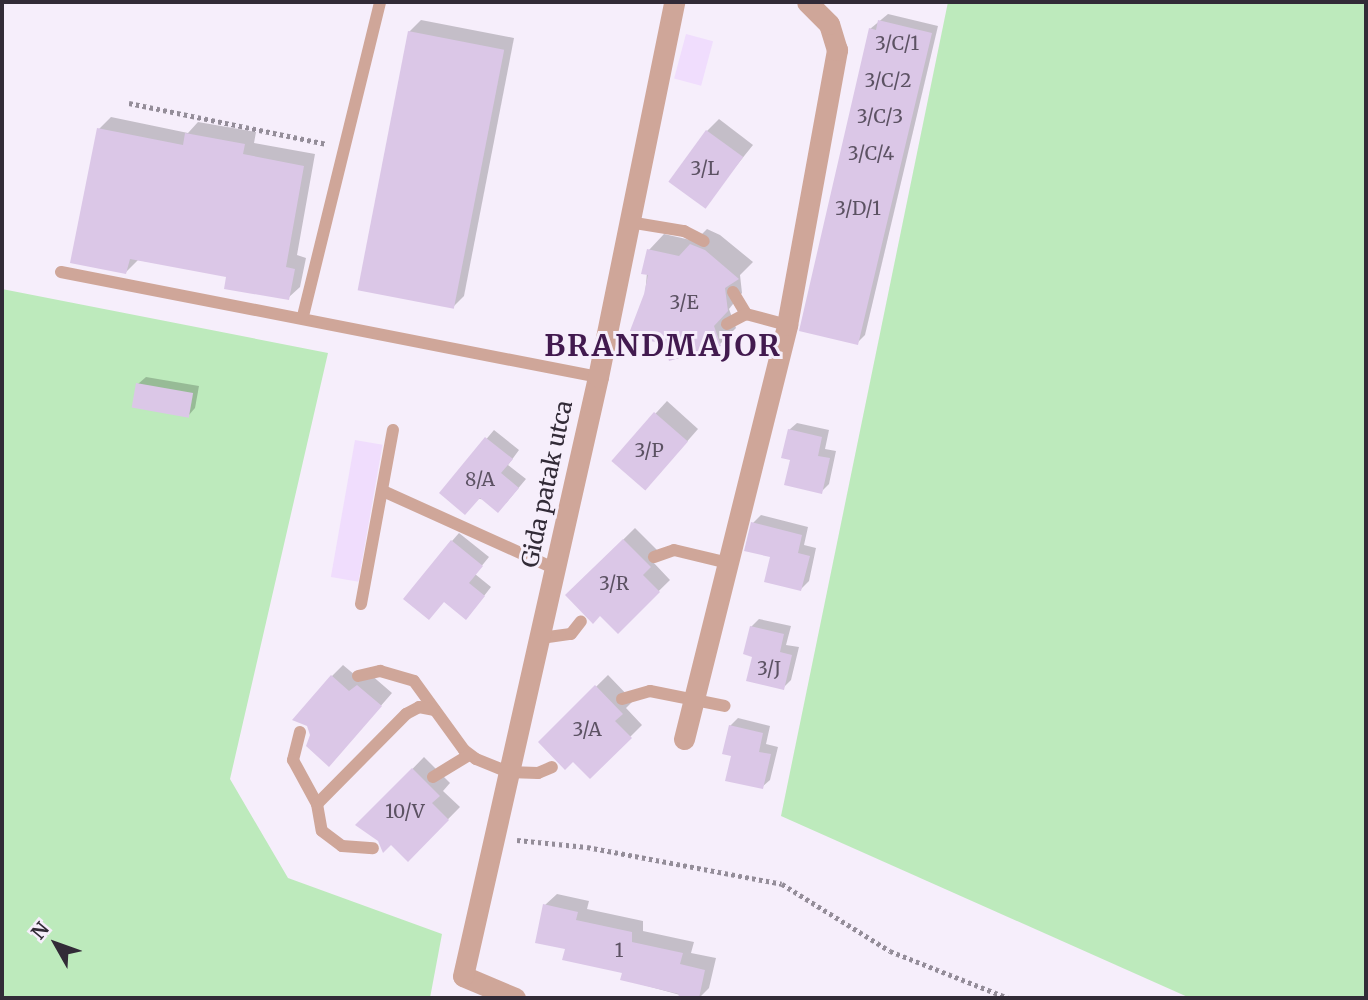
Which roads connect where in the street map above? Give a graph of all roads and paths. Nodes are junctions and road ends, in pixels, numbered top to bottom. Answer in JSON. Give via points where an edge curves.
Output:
{"nodes":[{"id":1,"x":380,"y":2,"type":"edge"},
{"id":2,"x":674,"y":2,"type":"edge"},
{"id":3,"x":807,"y":2,"type":"edge"},
{"id":4,"x":129,"y":103,"type":"dead end"},
{"id":5,"x":347,"y":148,"type":"junction"},
{"id":6,"x":629,"y":222,"type":"junction"},
{"id":7,"x":704,"y":240,"type":"dead end"},
{"id":8,"x":61,"y":272,"type":"dead end"},
{"id":9,"x":733,"y":292,"type":"dead end"},
{"id":10,"x":746,"y":314,"type":"junction"},
{"id":11,"x":303,"y":316,"type":"junction"},
{"id":12,"x":727,"y":324,"type":"dead end"},
{"id":13,"x":787,"y":325,"type":"junction"},
{"id":14,"x":598,"y":377,"type":"junction"},
{"id":15,"x":393,"y":430,"type":"dead end"},
{"id":16,"x":383,"y":491,"type":"junction"},
{"id":17,"x":654,"y":557,"type":"dead end"},
{"id":18,"x":724,"y":562,"type":"junction"},
{"id":19,"x":556,"y":569,"type":"junction"},
{"id":20,"x":361,"y":604,"type":"dead end"},
{"id":21,"x":581,"y":621,"type":"dead end"},
{"id":22,"x":541,"y":638,"type":"junction"},
{"id":23,"x":358,"y":676,"type":"dead end"},
{"id":24,"x":622,"y":699,"type":"dead end"},
{"id":25,"x":694,"y":703,"type":"junction"},
{"id":26,"x":725,"y":706,"type":"dead end"},
{"id":27,"x":435,"y":710,"type":"junction"},
{"id":28,"x":300,"y":732,"type":"dead end"},
{"id":29,"x":684,"y":739,"type":"dead end"},
{"id":30,"x":469,"y":755,"type":"junction"},
{"id":31,"x":552,"y":767,"type":"dead end"},
{"id":32,"x":508,"y":772,"type":"junction"},
{"id":33,"x":433,"y":776,"type":"dead end"},
{"id":34,"x":317,"y":804,"type":"junction"},
{"id":35,"x":495,"y":838,"type":"junction"},
{"id":36,"x":373,"y":848,"type":"dead end"},
{"id":37,"x":515,"y":998,"type":"edge"},
{"id":38,"x":1008,"y":998,"type":"edge"}],
"edges":[{"from":1,"to":5,"type":"lane"},
{"from":2,"to":6,"type":"street","name":"Gida patak utca"},
{"from":3,"to":13,"type":"street","via":[[829,24],[837,50]]},
{"from":4,"to":5,"type":"path"},
{"from":5,"to":11,"type":"lane"},
{"from":6,"to":7,"type":"lane","via":[[684,231]]},
{"from":6,"to":14,"type":"street","name":"Gida patak utca"},
{"from":8,"to":11,"type":"lane"},
{"from":9,"to":10,"type":"lane"},
{"from":10,"to":12,"type":"lane"},
{"from":10,"to":13,"type":"lane"},
{"from":11,"to":14,"type":"lane"},
{"from":13,"to":18,"type":"street"},
{"from":14,"to":19,"type":"street","name":"Gida patak utca"},
{"from":15,"to":16,"type":"lane"},
{"from":16,"to":19,"type":"lane"},
{"from":16,"to":20,"type":"lane"},
{"from":17,"to":18,"type":"lane","via":[[674,550]]},
{"from":18,"to":25,"type":"street"},
{"from":19,"to":22,"type":"street","name":"Gida patak utca"},
{"from":21,"to":22,"type":"lane","via":[[571,634]]},
{"from":22,"to":32,"type":"street","name":"Gida patak utca"},
{"from":23,"to":27,"type":"lane","via":[[374,671],[407,677],[420,686]]},
{"from":24,"to":25,"type":"lane","via":[[650,691]]},
{"from":25,"to":26,"type":"lane"},
{"from":25,"to":29,"type":"street"},
{"from":27,"to":30,"type":"lane"},
{"from":27,"to":34,"type":"lane","via":[[419,707],[406,714]]},
{"from":28,"to":34,"type":"lane","via":[[293,760]]},
{"from":30,"to":32,"type":"lane"},
{"from":30,"to":33,"type":"lane"},
{"from":31,"to":32,"type":"lane","via":[[538,773]]},
{"from":32,"to":35,"type":"street","name":"Gida patak utca"},
{"from":34,"to":36,"type":"lane","via":[[318,824],[327,837],[356,850]]},
{"from":35,"to":37,"type":"street","name":"Gida patak utca","via":[[463,976]]},
{"from":35,"to":38,"type":"path","via":[[587,847],[782,884],[890,951]]}]}
